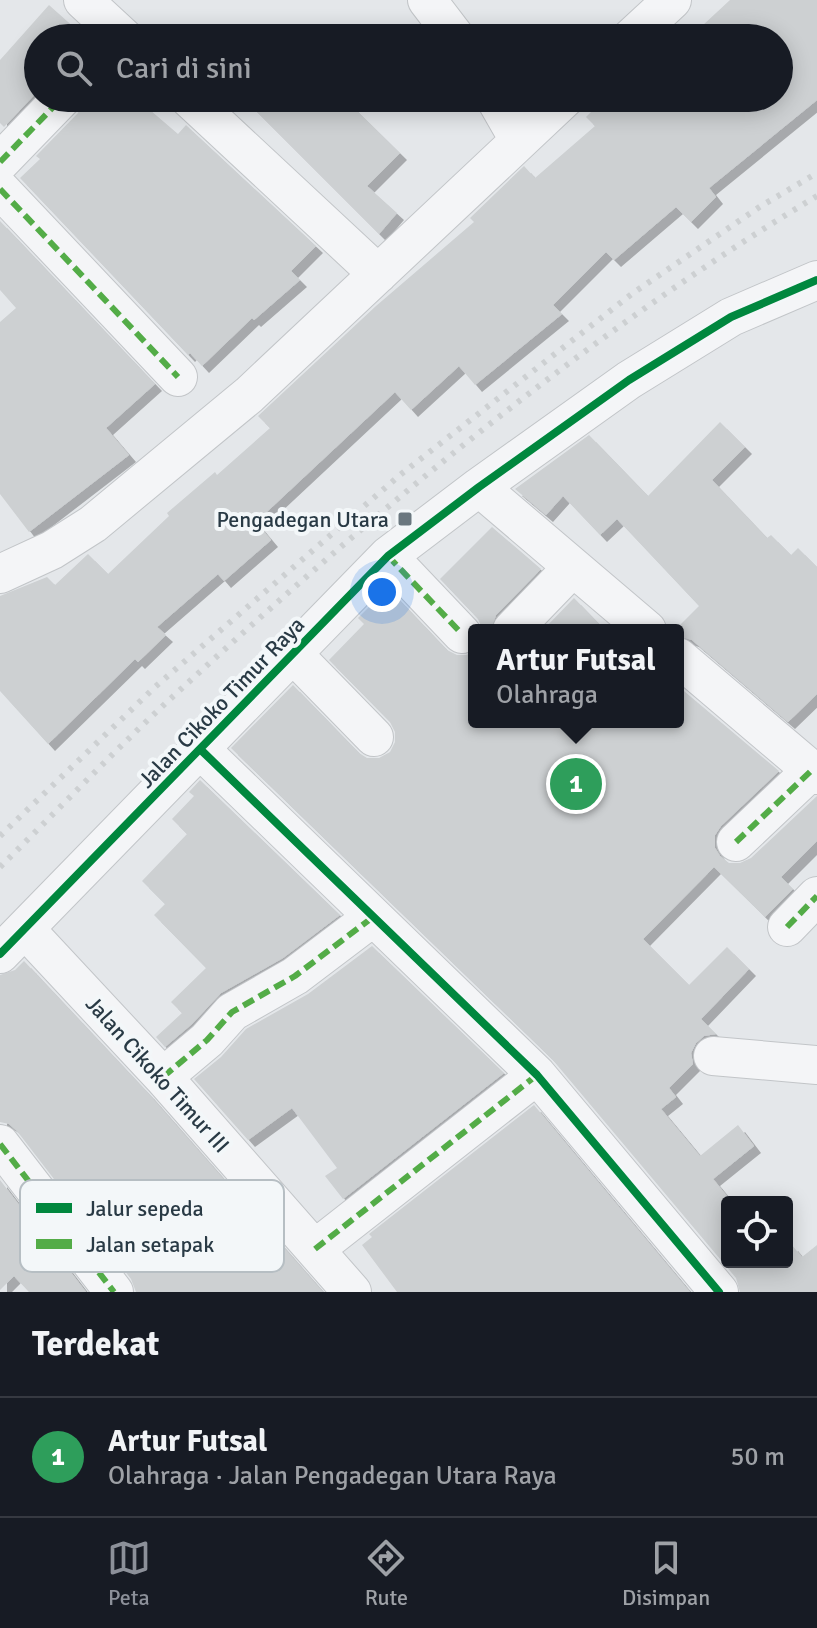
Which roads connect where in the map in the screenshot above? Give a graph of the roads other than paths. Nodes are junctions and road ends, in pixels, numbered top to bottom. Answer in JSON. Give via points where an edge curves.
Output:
{"nodes":[{"id":1,"x":83,"y":0,"type":"edge"},
{"id":2,"x":427,"y":0,"type":"edge"},
{"id":3,"x":672,"y":0,"type":"edge"},
{"id":4,"x":108,"y":24,"type":"edge"},
{"id":5,"x":445,"y":24,"type":"edge"},
{"id":6,"x":646,"y":24,"type":"edge"},
{"id":7,"x":48,"y":112,"type":"edge"},
{"id":8,"x":204,"y":112,"type":"edge"},
{"id":9,"x":503,"y":112,"type":"edge"},
{"id":10,"x":550,"y":112,"type":"edge"},
{"id":11,"x":519,"y":140,"type":"junction"},
{"id":12,"x":0,"y":162,"type":"edge"},
{"id":13,"x":0,"y":189,"type":"edge"},
{"id":14,"x":378,"y":274,"type":"junction"},
{"id":15,"x":817,"y":280,"type":"edge"},
{"id":16,"x":178,"y":377,"type":"dead end"},
{"id":17,"x":479,"y":487,"type":"junction"},
{"id":18,"x":388,"y":556,"type":"junction"},
{"id":19,"x":573,"y":567,"type":"junction"},
{"id":20,"x":0,"y":574,"type":"edge"},
{"id":21,"x":518,"y":624,"type":"edge"},
{"id":22,"x":640,"y":624,"type":"edge"},
{"id":23,"x":462,"y":634,"type":"dead end"},
{"id":24,"x":293,"y":654,"type":"junction"},
{"id":25,"x":684,"y":662,"type":"edge"},
{"id":26,"x":374,"y":737,"type":"dead end"},
{"id":27,"x":201,"y":750,"type":"junction"},
{"id":28,"x":814,"y":773,"type":"edge"},
{"id":29,"x":736,"y":842,"type":"dead end"},
{"id":30,"x":817,"y":896,"type":"edge"},
{"id":31,"x":373,"y":917,"type":"junction"},
{"id":32,"x":787,"y":927,"type":"dead end"},
{"id":33,"x":12,"y":942,"type":"edge"},
{"id":34,"x":713,"y":1056,"type":"dead end"},
{"id":35,"x":817,"y":1065,"type":"edge"},
{"id":36,"x":537,"y":1075,"type":"junction"},
{"id":37,"x":163,"y":1077,"type":"junction"},
{"id":38,"x":0,"y":1144,"type":"edge"},
{"id":39,"x":28,"y":1180,"type":"edge"},
{"id":40,"x":254,"y":1180,"type":"edge"},
{"id":41,"x":284,"y":1214,"type":"edge"},
{"id":42,"x":315,"y":1249,"type":"junction"},
{"id":43,"x":99,"y":1272,"type":"edge"},
{"id":44,"x":114,"y":1292,"type":"edge"},
{"id":45,"x":352,"y":1292,"type":"edge"},
{"id":46,"x":719,"y":1292,"type":"edge"}],
"edges":[{"from":1,"to":4,"type":"street"},
{"from":2,"to":5,"type":"street"},
{"from":3,"to":6,"type":"street"},
{"from":7,"to":12,"type":"street"},
{"from":8,"to":14,"type":"street"},
{"from":9,"to":11,"type":"street"},
{"from":10,"to":11,"type":"street"},
{"from":11,"to":14,"type":"street"},
{"from":13,"to":16,"type":"street"},
{"from":14,"to":20,"type":"street","via":[[249,395],[93,524]]},
{"from":15,"to":17,"type":"street","name":"Jalan Cikoko Timur Raya","via":[[731,317],[629,380]]},
{"from":17,"to":18,"type":"street","name":"Jalan Cikoko Timur Raya"},
{"from":17,"to":19,"type":"street"},
{"from":18,"to":23,"type":"street"},
{"from":18,"to":24,"type":"street","name":"Jalan Cikoko Timur Raya"},
{"from":19,"to":21,"type":"street"},
{"from":19,"to":22,"type":"street"},
{"from":24,"to":26,"type":"street"},
{"from":24,"to":27,"type":"street","name":"Jalan Cikoko Timur Raya"},
{"from":25,"to":28,"type":"street"},
{"from":27,"to":31,"type":"street"},
{"from":27,"to":33,"type":"street","name":"Jalan Cikoko Timur Raya"},
{"from":28,"to":29,"type":"street"},
{"from":30,"to":32,"type":"street"},
{"from":31,"to":36,"type":"street"},
{"from":31,"to":37,"type":"street","via":[[295,976],[232,1012]]},
{"from":33,"to":37,"type":"street","name":"Jalan Cikoko Timur III"},
{"from":34,"to":35,"type":"street"},
{"from":36,"to":42,"type":"street"},
{"from":36,"to":46,"type":"street"},
{"from":37,"to":40,"type":"street","name":"Jalan Cikoko Timur III"},
{"from":38,"to":39,"type":"street"},
{"from":41,"to":42,"type":"street","name":"Jalan Cikoko Timur III"},
{"from":42,"to":45,"type":"street","name":"Jalan Cikoko Timur III"},
{"from":43,"to":44,"type":"street"}]}
